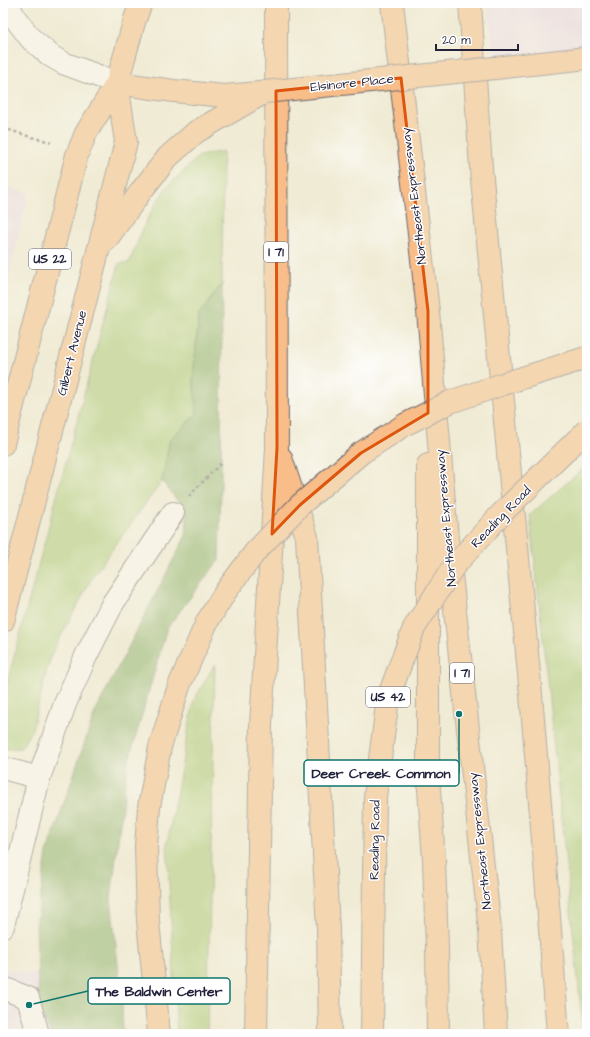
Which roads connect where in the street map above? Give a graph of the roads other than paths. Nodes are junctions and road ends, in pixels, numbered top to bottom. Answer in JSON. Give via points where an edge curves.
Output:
{"nodes":[{"id":1,"x":141,"y":3,"type":"edge"},
{"id":2,"x":276,"y":3,"type":"edge"},
{"id":3,"x":392,"y":3,"type":"edge"},
{"id":4,"x":470,"y":3,"type":"edge"},
{"id":5,"x":8,"y":14,"type":"edge"},
{"id":6,"x":587,"y":58,"type":"edge"},
{"id":7,"x":117,"y":83,"type":"junction"},
{"id":8,"x":224,"y":106,"type":"junction"},
{"id":9,"x":99,"y":251,"type":"junction"},
{"id":10,"x":428,"y":311,"type":"junction"},
{"id":11,"x":586,"y":358,"type":"edge"},
{"id":12,"x":587,"y":430,"type":"edge"},
{"id":13,"x":3,"y":444,"type":"edge"},
{"id":14,"x":277,"y":448,"type":"junction"},
{"id":15,"x":173,"y":513,"type":"road end"},
{"id":16,"x":3,"y":621,"type":"edge"},
{"id":17,"x":3,"y":768,"type":"edge"},
{"id":18,"x":40,"y":778,"type":"junction"},
{"id":19,"x":3,"y":926,"type":"edge"},
{"id":20,"x":3,"y":988,"type":"edge"},
{"id":21,"x":38,"y":1034,"type":"edge"},
{"id":22,"x":159,"y":1034,"type":"edge"},
{"id":23,"x":256,"y":1034,"type":"edge"},
{"id":24,"x":330,"y":1034,"type":"edge"},
{"id":25,"x":372,"y":1034,"type":"edge"},
{"id":26,"x":438,"y":1034,"type":"edge"},
{"id":27,"x":496,"y":1034,"type":"edge"},
{"id":28,"x":558,"y":1034,"type":"edge"}],
"edges":[{"from":1,"to":7,"type":"main road","name":"Gilbert Avenue","number":"US 22"},
{"from":2,"to":14,"type":"main road","number":"I 71"},
{"from":3,"to":10,"type":"main road","name":"Northeast Expressway","number":"I 71"},
{"from":4,"to":28,"type":"main road","via":[[481,168],[532,703]]},
{"from":5,"to":7,"type":"street","via":[[51,56]]},
{"from":6,"to":8,"type":"main road","name":"Elsinore Place","bridge":true,"via":[[265,92]]},
{"from":7,"to":8,"type":"main road","via":[[174,91]]},
{"from":7,"to":9,"type":"main road","name":"Gilbert Avenue","number":"US 22","via":[[126,142]]},
{"from":7,"to":13,"type":"main road","name":"Gilbert Avenue","number":"US 22","via":[[86,133],[77,155]]},
{"from":8,"to":9,"type":"main road","via":[[168,157]]},
{"from":9,"to":16,"type":"main road","name":"Gilbert Avenue","number":"US 22"},
{"from":10,"to":26,"type":"main road","via":[[428,775],[434,868]]},
{"from":10,"to":27,"type":"main road","name":"Northeast Expressway","number":"I 71","via":[[447,538],[490,930]]},
{"from":11,"to":22,"type":"main road","bridge":true,"via":[[450,402],[406,424],[361,453],[300,505],[256,551],[226,591],[207,622],[177,693],[160,747],[149,807],[146,846],[148,921]]},
{"from":12,"to":25,"type":"main road","name":"Reading Road","number":"US 42","bridge":true,"via":[[502,513],[454,566],[414,628],[388,698],[375,797]]},
{"from":14,"to":23,"type":"main road","number":"I 71","via":[[261,725]]},
{"from":14,"to":24,"type":"main road","via":[[307,537],[328,929]]},
{"from":15,"to":18,"type":"street","via":[[113,603],[86,656]]},
{"from":17,"to":18,"type":"street"},
{"from":18,"to":19,"type":"street"},
{"from":20,"to":21,"type":"street","via":[[28,998]]}]}
